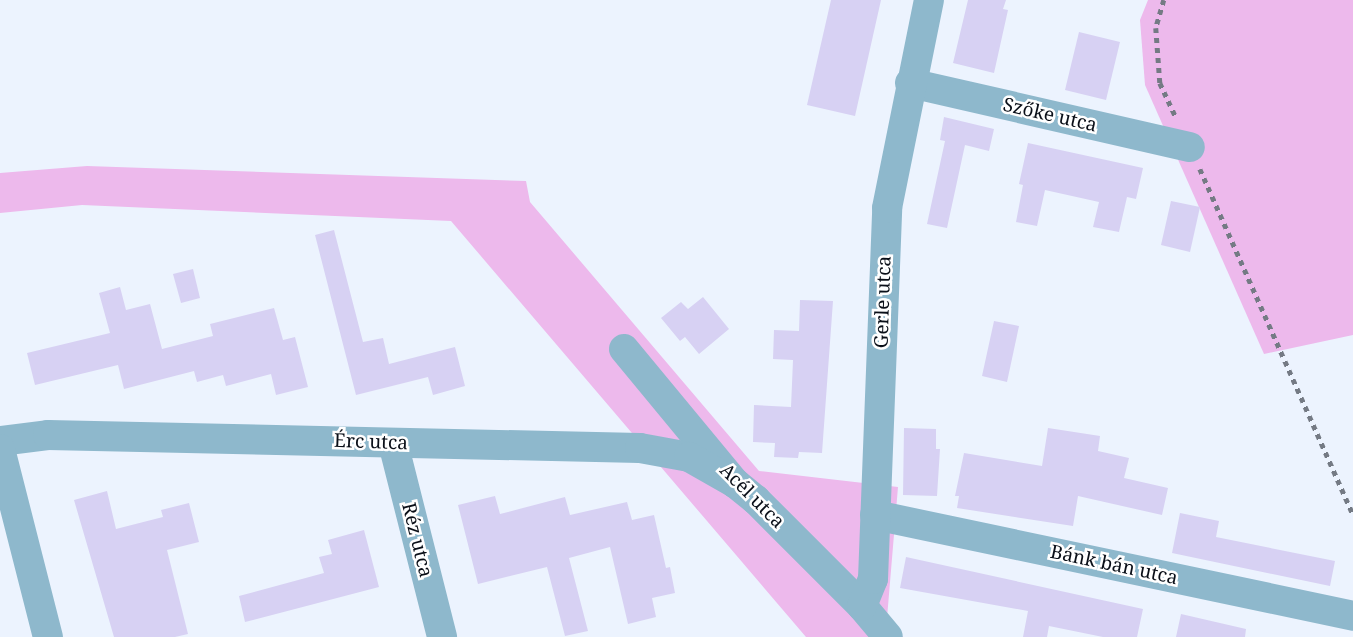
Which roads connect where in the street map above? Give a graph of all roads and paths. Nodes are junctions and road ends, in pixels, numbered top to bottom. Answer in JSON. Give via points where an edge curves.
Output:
{"nodes":[{"id":1,"x":929,"y":0,"type":"edge"},
{"id":2,"x":1164,"y":0,"type":"edge"},
{"id":3,"x":910,"y":83,"type":"junction"},
{"id":4,"x":1190,"y":147,"type":"junction"},
{"id":5,"x":624,"y":349,"type":"dead end"},
{"id":6,"x":0,"y":441,"type":"edge"},
{"id":7,"x":393,"y":443,"type":"junction"},
{"id":8,"x":0,"y":449,"type":"edge"},
{"id":9,"x":734,"y":483,"type":"junction"},
{"id":10,"x":1353,"y":514,"type":"edge"},
{"id":11,"x":875,"y":515,"type":"junction"},
{"id":12,"x":862,"y":606,"type":"junction"},
{"id":13,"x":1353,"y":616,"type":"edge"},
{"id":14,"x":48,"y":637,"type":"edge"},
{"id":15,"x":442,"y":637,"type":"edge"},
{"id":16,"x":887,"y":637,"type":"edge"}],
"edges":[{"from":1,"to":3,"type":"street","name":"Gerle utca"},
{"from":2,"to":4,"type":"path","via":[[1156,28],[1160,83]]},
{"from":3,"to":4,"type":"street","name":"Szőke utca"},
{"from":3,"to":11,"type":"street","name":"Gerle utca","via":[[887,208]]},
{"from":4,"to":10,"type":"path"},
{"from":5,"to":9,"type":"street","name":"Acél utca"},
{"from":6,"to":7,"type":"street","name":"Érc utca","via":[[48,435]]},
{"from":7,"to":9,"type":"street","name":"Érc utca","via":[[640,448],[690,457]]},
{"from":7,"to":15,"type":"street","name":"Réz utca"},
{"from":8,"to":14,"type":"street"},
{"from":9,"to":12,"type":"street","name":"Acél utca","via":[[757,500]]},
{"from":11,"to":12,"type":"street","name":"Gerle utca","via":[[873,579]]},
{"from":11,"to":13,"type":"street","name":"Bánk bán utca"},
{"from":12,"to":16,"type":"street","name":"Acél utca"}]}
